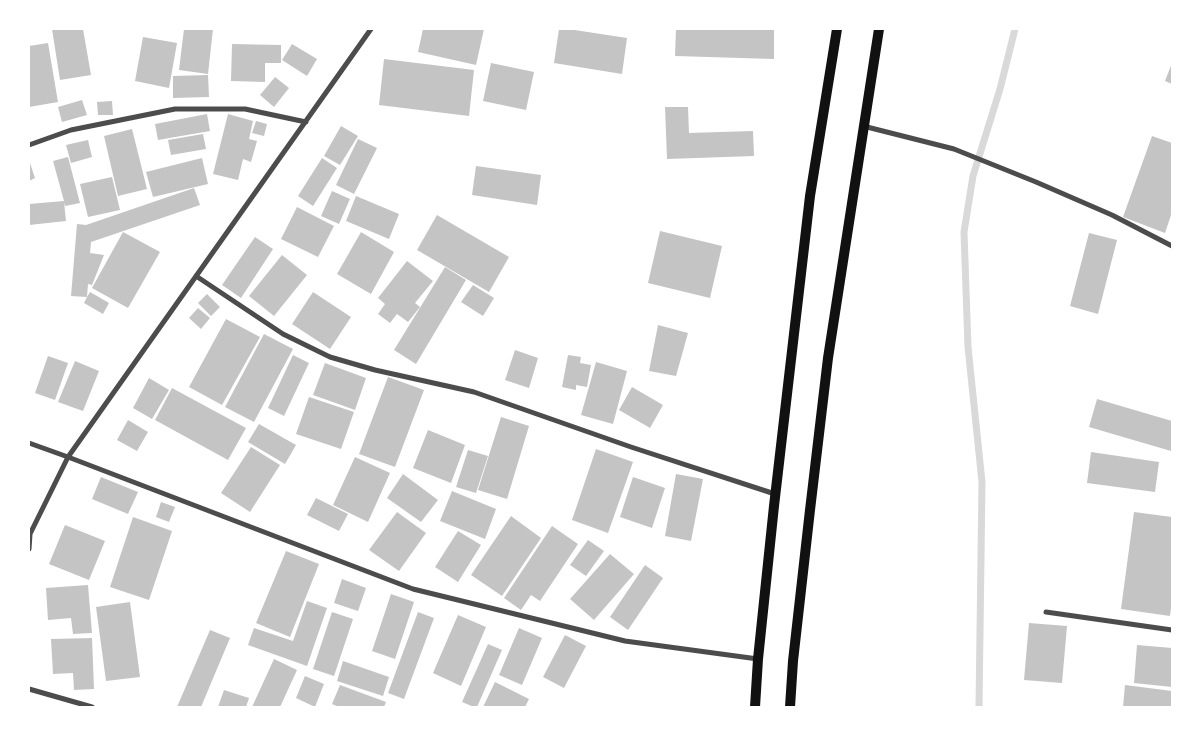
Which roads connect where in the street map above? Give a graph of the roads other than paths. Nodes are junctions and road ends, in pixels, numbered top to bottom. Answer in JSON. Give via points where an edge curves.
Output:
{"nodes":[{"id":1,"x":371,"y":29,"type":"edge"},
{"id":2,"x":837,"y":29,"type":"edge"},
{"id":3,"x":878,"y":29,"type":"edge"},
{"id":4,"x":306,"y":122,"type":"junction"},
{"id":5,"x":863,"y":126,"type":"junction"},
{"id":6,"x":29,"y":145,"type":"edge"},
{"id":7,"x":1172,"y":246,"type":"edge"},
{"id":8,"x":196,"y":276,"type":"junction"},
{"id":9,"x":29,"y":443,"type":"edge"},
{"id":10,"x":68,"y":457,"type":"junction"},
{"id":11,"x":775,"y":494,"type":"junction"},
{"id":12,"x":29,"y":549,"type":"edge"},
{"id":13,"x":1046,"y":612,"type":"dead end"},
{"id":14,"x":1172,"y":630,"type":"edge"},
{"id":15,"x":758,"y":659,"type":"junction"},
{"id":16,"x":29,"y":689,"type":"edge"},
{"id":17,"x":92,"y":707,"type":"edge"},
{"id":18,"x":755,"y":707,"type":"edge"},
{"id":19,"x":790,"y":707,"type":"edge"}],
"edges":[{"from":1,"to":4,"type":"street"},
{"from":2,"to":11,"type":"main road","via":[[810,196]]},
{"from":3,"to":5,"type":"main road"},
{"from":4,"to":6,"type":"street","via":[[245,109],[175,108],[71,130]]},
{"from":4,"to":8,"type":"street"},
{"from":5,"to":7,"type":"street","via":[[954,149],[1112,215]]},
{"from":5,"to":19,"type":"main road","via":[[828,358]]},
{"from":8,"to":10,"type":"street"},
{"from":8,"to":11,"type":"street","via":[[283,334],[330,357],[474,392]]},
{"from":9,"to":10,"type":"street"},
{"from":10,"to":12,"type":"street","via":[[30,534]]},
{"from":10,"to":15,"type":"street","via":[[413,589],[625,641]]},
{"from":11,"to":15,"type":"main road"},
{"from":13,"to":14,"type":"street"},
{"from":15,"to":18,"type":"main road"},
{"from":16,"to":17,"type":"street"}]}
